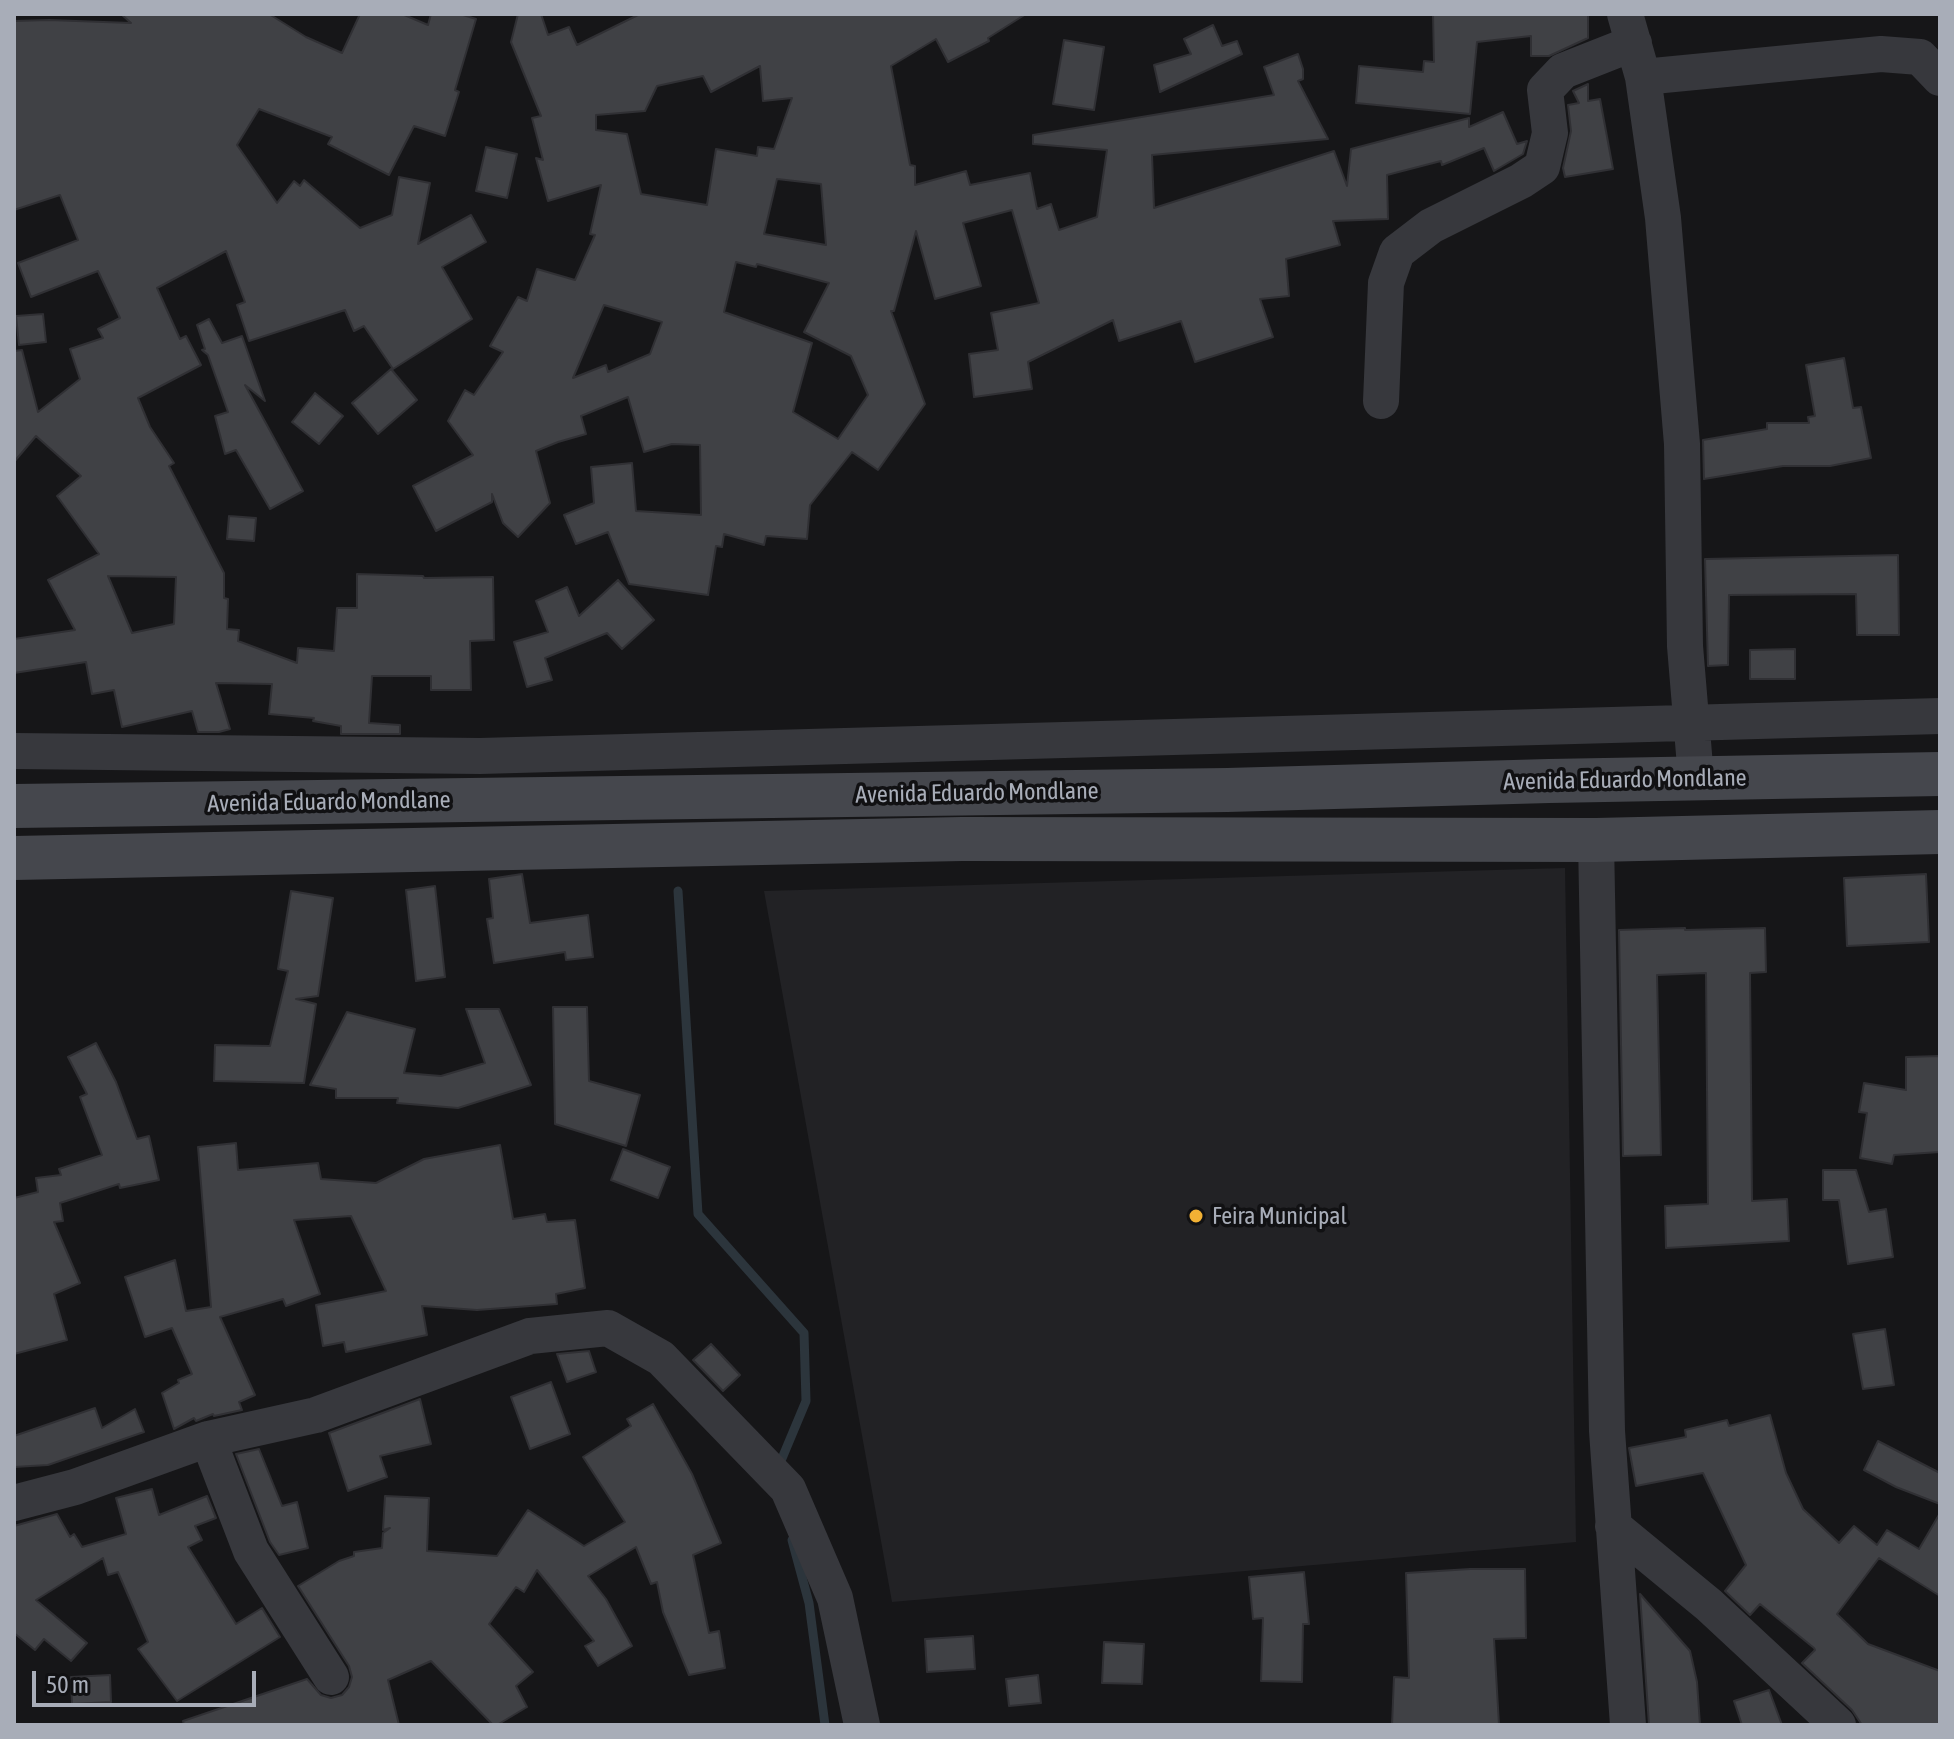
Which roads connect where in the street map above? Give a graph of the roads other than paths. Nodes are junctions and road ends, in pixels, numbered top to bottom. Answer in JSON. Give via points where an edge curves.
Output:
{"nodes":[{"id":1,"x":1629,"y":28,"type":"edge"},
{"id":2,"x":1643,"y":77,"type":"junction"},
{"id":3,"x":1940,"y":78,"type":"edge"},
{"id":4,"x":1381,"y":401,"type":"dead end"},
{"id":5,"x":1940,"y":716,"type":"edge"},
{"id":6,"x":1693,"y":722,"type":"junction"},
{"id":7,"x":14,"y":751,"type":"edge"},
{"id":8,"x":1940,"y":774,"type":"edge"},
{"id":9,"x":1696,"y":778,"type":"junction"},
{"id":10,"x":1593,"y":780,"type":"junction"},
{"id":11,"x":14,"y":806,"type":"edge"},
{"id":12,"x":1940,"y":832,"type":"edge"},
{"id":13,"x":1596,"y":840,"type":"junction"},
{"id":14,"x":14,"y":858,"type":"edge"},
{"id":15,"x":208,"y":1439,"type":"junction"},
{"id":16,"x":14,"y":1503,"type":"edge"},
{"id":17,"x":1613,"y":1526,"type":"junction"},
{"id":18,"x":331,"y":1677,"type":"dead end"},
{"id":19,"x":862,"y":1725,"type":"edge"},
{"id":20,"x":1628,"y":1725,"type":"edge"},
{"id":21,"x":1838,"y":1725,"type":"edge"}],
"edges":[{"from":1,"to":2,"type":"street"},
{"from":1,"to":4,"type":"street","via":[[1563,71],[1545,90],[1550,133],[1542,167],[1431,226],[1397,252],[1386,283]]},
{"from":2,"to":3,"type":"street","via":[[1881,54],[1920,57]]},
{"from":2,"to":6,"type":"street","via":[[1663,218],[1682,444],[1685,646]]},
{"from":5,"to":6,"type":"street"},
{"from":6,"to":7,"type":"street","via":[[480,756]]},
{"from":6,"to":9,"type":"street"},
{"from":8,"to":9,"type":"main road","name":"Avenida Eduardo Mondlane"},
{"from":9,"to":10,"type":"main road","name":"Avenida Eduardo Mondlane"},
{"from":10,"to":11,"type":"main road","name":"Avenida Eduardo Mondlane"},
{"from":10,"to":13,"type":"main road"},
{"from":12,"to":13,"type":"main road","name":"Avenida Eduardo Mondlane"},
{"from":13,"to":14,"type":"main road","name":"Avenida Eduardo Mondlane","via":[[962,839]]},
{"from":13,"to":17,"type":"street"},
{"from":15,"to":16,"type":"street"},
{"from":15,"to":18,"type":"street","via":[[251,1551]]},
{"from":15,"to":19,"type":"street","via":[[316,1415],[530,1336],[608,1328],[661,1358],[788,1489],[835,1598]]},
{"from":17,"to":20,"type":"street"},
{"from":17,"to":21,"type":"street","via":[[1709,1605]]}]}
